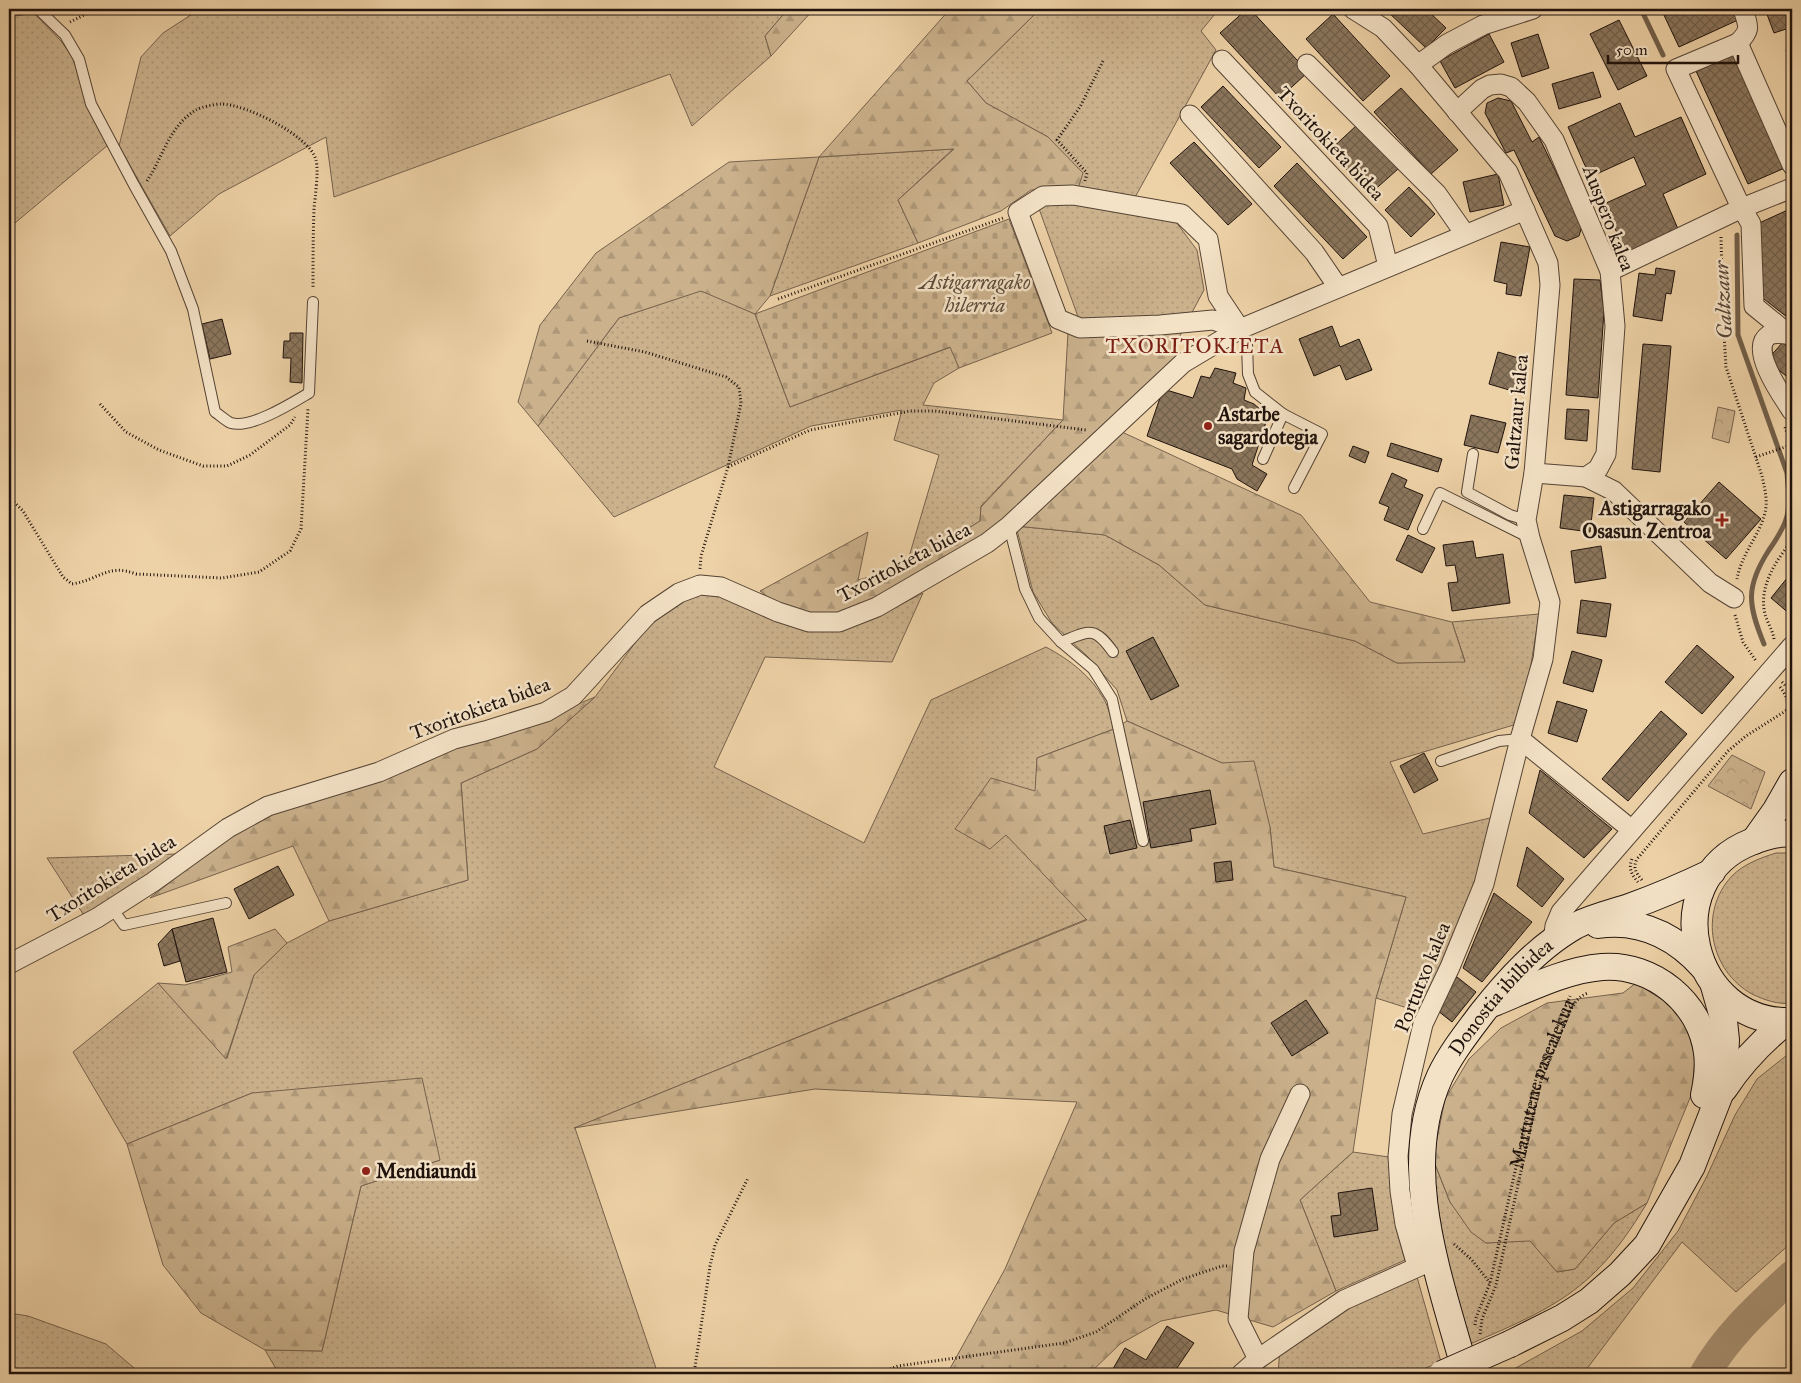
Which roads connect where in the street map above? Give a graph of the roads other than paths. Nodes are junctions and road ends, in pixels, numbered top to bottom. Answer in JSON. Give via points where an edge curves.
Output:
{"nodes":[{"id":1,"x":38,"y":9,"type":"edge"},
{"id":2,"x":1353,"y":9,"type":"edge"},
{"id":3,"x":1533,"y":9,"type":"edge"},
{"id":4,"x":1742,"y":9,"type":"edge"},
{"id":5,"x":1738,"y":42,"type":"junction"},
{"id":6,"x":1222,"y":60,"type":"dead end"},
{"id":7,"x":1306,"y":64,"type":"dead end"},
{"id":8,"x":1418,"y":65,"type":"junction"},
{"id":9,"x":1458,"y":112,"type":"junction"},
{"id":10,"x":1190,"y":115,"type":"dead end"},
{"id":11,"x":1792,"y":166,"type":"edge"},
{"id":12,"x":1792,"y":188,"type":"edge"},
{"id":13,"x":1742,"y":208,"type":"junction"},
{"id":14,"x":1525,"y":210,"type":"junction"},
{"id":15,"x":1464,"y":234,"type":"junction"},
{"id":16,"x":1388,"y":266,"type":"junction"},
{"id":17,"x":1610,"y":271,"type":"junction"},
{"id":18,"x":1338,"y":287,"type":"junction"},
{"id":19,"x":313,"y":302,"type":"road end"},
{"id":20,"x":1240,"y":329,"type":"junction"},
{"id":21,"x":1790,"y":335,"type":"edge"},
{"id":22,"x":1792,"y":411,"type":"edge"},
{"id":23,"x":1283,"y":414,"type":"junction"},
{"id":24,"x":1473,"y":454,"type":"dead end"},
{"id":25,"x":1263,"y":459,"type":"dead end"},
{"id":26,"x":1534,"y":473,"type":"junction"},
{"id":27,"x":1586,"y":477,"type":"junction"},
{"id":28,"x":1294,"y":488,"type":"dead end"},
{"id":29,"x":1009,"y":526,"type":"junction"},
{"id":30,"x":1423,"y":528,"type":"dead end"},
{"id":31,"x":1528,"y":529,"type":"junction"},
{"id":32,"x":1734,"y":598,"type":"road end"},
{"id":33,"x":1061,"y":642,"type":"junction"},
{"id":34,"x":1792,"y":646,"type":"edge"},
{"id":35,"x":1113,"y":652,"type":"dead end"},
{"id":36,"x":1777,"y":657,"type":"edge"},
{"id":37,"x":1520,"y":739,"type":"junction"},
{"id":38,"x":1441,"y":761,"type":"dead end"},
{"id":39,"x":1792,"y":782,"type":"edge"},
{"id":40,"x":1632,"y":830,"type":"junction"},
{"id":41,"x":1792,"y":834,"type":"edge"},
{"id":42,"x":1143,"y":841,"type":"dead end"},
{"id":43,"x":1754,"y":841,"type":"junction"},
{"id":44,"x":1712,"y":872,"type":"junction"},
{"id":45,"x":226,"y":903,"type":"dead end"},
{"id":46,"x":112,"y":908,"type":"junction"},
{"id":47,"x":1557,"y":938,"type":"junction"},
{"id":48,"x":9,"y":964,"type":"edge"},
{"id":49,"x":1709,"y":977,"type":"junction"},
{"id":50,"x":1488,"y":1006,"type":"junction"},
{"id":51,"x":1790,"y":1021,"type":"edge"},
{"id":52,"x":1300,"y":1094,"type":"dead end"},
{"id":53,"x":1720,"y":1094,"type":"junction"},
{"id":54,"x":1692,"y":1166,"type":"junction"},
{"id":55,"x":1434,"y":1256,"type":"junction"},
{"id":56,"x":1258,"y":1359,"type":"junction"},
{"id":57,"x":1241,"y":1374,"type":"edge"},
{"id":58,"x":1442,"y":1374,"type":"edge"},
{"id":59,"x":1466,"y":1374,"type":"edge"}],
"edges":[{"from":1,"to":19,"type":"lane","via":[[65,35],[79,59],[91,104],[171,251],[193,309],[215,412],[230,423],[244,424],[309,393]]},
{"from":2,"to":8,"type":"street","name":"Galtzaur kalea","via":[[1383,28]]},
{"from":3,"to":8,"type":"street","via":[[1484,26],[1447,44]]},
{"from":4,"to":5,"type":"street","via":[[1749,27],[1747,34]]},
{"from":5,"to":11,"type":"street"},
{"from":5,"to":13,"type":"street","via":[[1676,69]]},
{"from":6,"to":16,"type":"street","name":"Txoritokieta bidea","via":[[1378,226]]},
{"from":7,"to":15,"type":"street","via":[[1437,194]]},
{"from":8,"to":9,"type":"street","name":"Galtzaur kalea"},
{"from":9,"to":14,"type":"street","name":"Galtzaur kalea","via":[[1508,172]]},
{"from":9,"to":17,"type":"street","name":"Auspero kalea","via":[[1490,85],[1511,87],[1527,102],[1554,140]]},
{"from":10,"to":18,"type":"street","via":[[1314,252]]},
{"from":12,"to":13,"type":"street"},
{"from":13,"to":17,"type":"street"},
{"from":13,"to":21,"type":"street","via":[[1751,224],[1754,306]]},
{"from":14,"to":15,"type":"street","name":"Txoritokieta bidea"},
{"from":14,"to":26,"type":"street","name":"Galtzaur kalea","via":[[1548,263],[1550,285]]},
{"from":15,"to":16,"type":"street","name":"Txoritokieta bidea"},
{"from":16,"to":18,"type":"street","name":"Txoritokieta bidea"},
{"from":17,"to":27,"type":"street","name":"Auspero kalea","via":[[1615,326],[1606,454],[1598,469]]},
{"from":18,"to":20,"type":"street","name":"Txoritokieta bidea"},
{"from":20,"to":20,"type":"street","via":[[1212,320],[1080,328],[1058,319],[1018,212],[1043,196],[1080,196],[1182,214],[1208,239],[1218,296]]},
{"from":20,"to":23,"type":"lane","via":[[1247,344],[1248,374],[1255,392]]},
{"from":20,"to":29,"type":"street","name":"Txoritokieta bidea","via":[[1183,363]]},
{"from":21,"to":22,"type":"street","via":[[1775,333],[1764,341],[1762,349],[1770,375]]},
{"from":23,"to":25,"type":"lane"},
{"from":23,"to":28,"type":"lane","via":[[1322,434]]},
{"from":24,"to":31,"type":"lane","via":[[1468,492]]},
{"from":26,"to":27,"type":"street"},
{"from":26,"to":31,"type":"street","name":"Galtzaur kalea"},
{"from":27,"to":32,"type":"street","via":[[1614,491],[1710,583]]},
{"from":29,"to":33,"type":"lane","via":[[1025,589],[1039,618]]},
{"from":29,"to":46,"type":"street","name":"Txoritokieta bidea","via":[[988,543],[885,602],[839,622],[809,622],[720,587],[700,585],[679,592],[648,614],[573,696],[546,712],[454,739],[380,772],[268,806],[228,828]]},
{"from":30,"to":31,"type":"lane","via":[[1440,493]]},
{"from":31,"to":37,"type":"street","name":"Galtzaur kalea","via":[[1550,602],[1543,659]]},
{"from":33,"to":35,"type":"lane","via":[[1093,632],[1103,638]]},
{"from":33,"to":42,"type":"lane","via":[[1093,669],[1112,699]]},
{"from":34,"to":36,"type":"street","name":"Donostia ibilbidea"},
{"from":36,"to":40,"type":"street","name":"Donostia ibilbidea"},
{"from":37,"to":38,"type":"lane","via":[[1499,741]]},
{"from":37,"to":40,"type":"street"},
{"from":37,"to":55,"type":"street","name":"Portutxo kalea","via":[[1484,884],[1423,1024],[1402,1114],[1398,1156],[1405,1224]]},
{"from":39,"to":43,"type":"main road"},
{"from":40,"to":47,"type":"street","name":"Donostia ibilbidea","via":[[1558,917],[1555,926]]},
{"from":41,"to":43,"type":"main road","via":[[1764,836]]},
{"from":43,"to":44,"type":"main road","via":[[1742,845]]},
{"from":44,"to":47,"type":"main road","via":[[1650,899],[1596,917]]},
{"from":44,"to":49,"type":"main road","via":[[1698,899],[1694,916],[1696,942]]},
{"from":45,"to":46,"type":"lane","via":[[124,925]]},
{"from":46,"to":48,"type":"street","name":"Txoritokieta bidea"},
{"from":47,"to":49,"type":"main road","via":[[1594,925],[1636,925],[1665,935],[1679,944]]},
{"from":47,"to":50,"type":"main road","name":"Donostia ibilbidea","via":[[1532,957]]},
{"from":49,"to":51,"type":"main road","via":[[1729,1000],[1747,1012]]},
{"from":49,"to":53,"type":"main road","via":[[1724,1021],[1726,1040]]},
{"from":50,"to":54,"type":"main road","via":[[1576,972],[1604,967],[1642,972],[1672,989],[1699,1024],[1707,1052],[1707,1081],[1690,1139]]},
{"from":50,"to":55,"type":"main road","name":"Donostia ibilbidea","via":[[1459,1044],[1441,1075],[1424,1128],[1422,1183]]},
{"from":51,"to":53,"type":"main road","via":[[1750,1054]]},
{"from":52,"to":56,"type":"street","via":[[1270,1159],[1244,1251],[1238,1319]]},
{"from":53,"to":54,"type":"main road"},
{"from":54,"to":58,"type":"main road","bridge":true,"via":[[1647,1245],[1589,1301],[1510,1344]]},
{"from":55,"to":56,"type":"street","via":[[1344,1300]]},
{"from":55,"to":59,"type":"main road","name":"Donostia ibilbidea"},
{"from":56,"to":57,"type":"street"}]}
